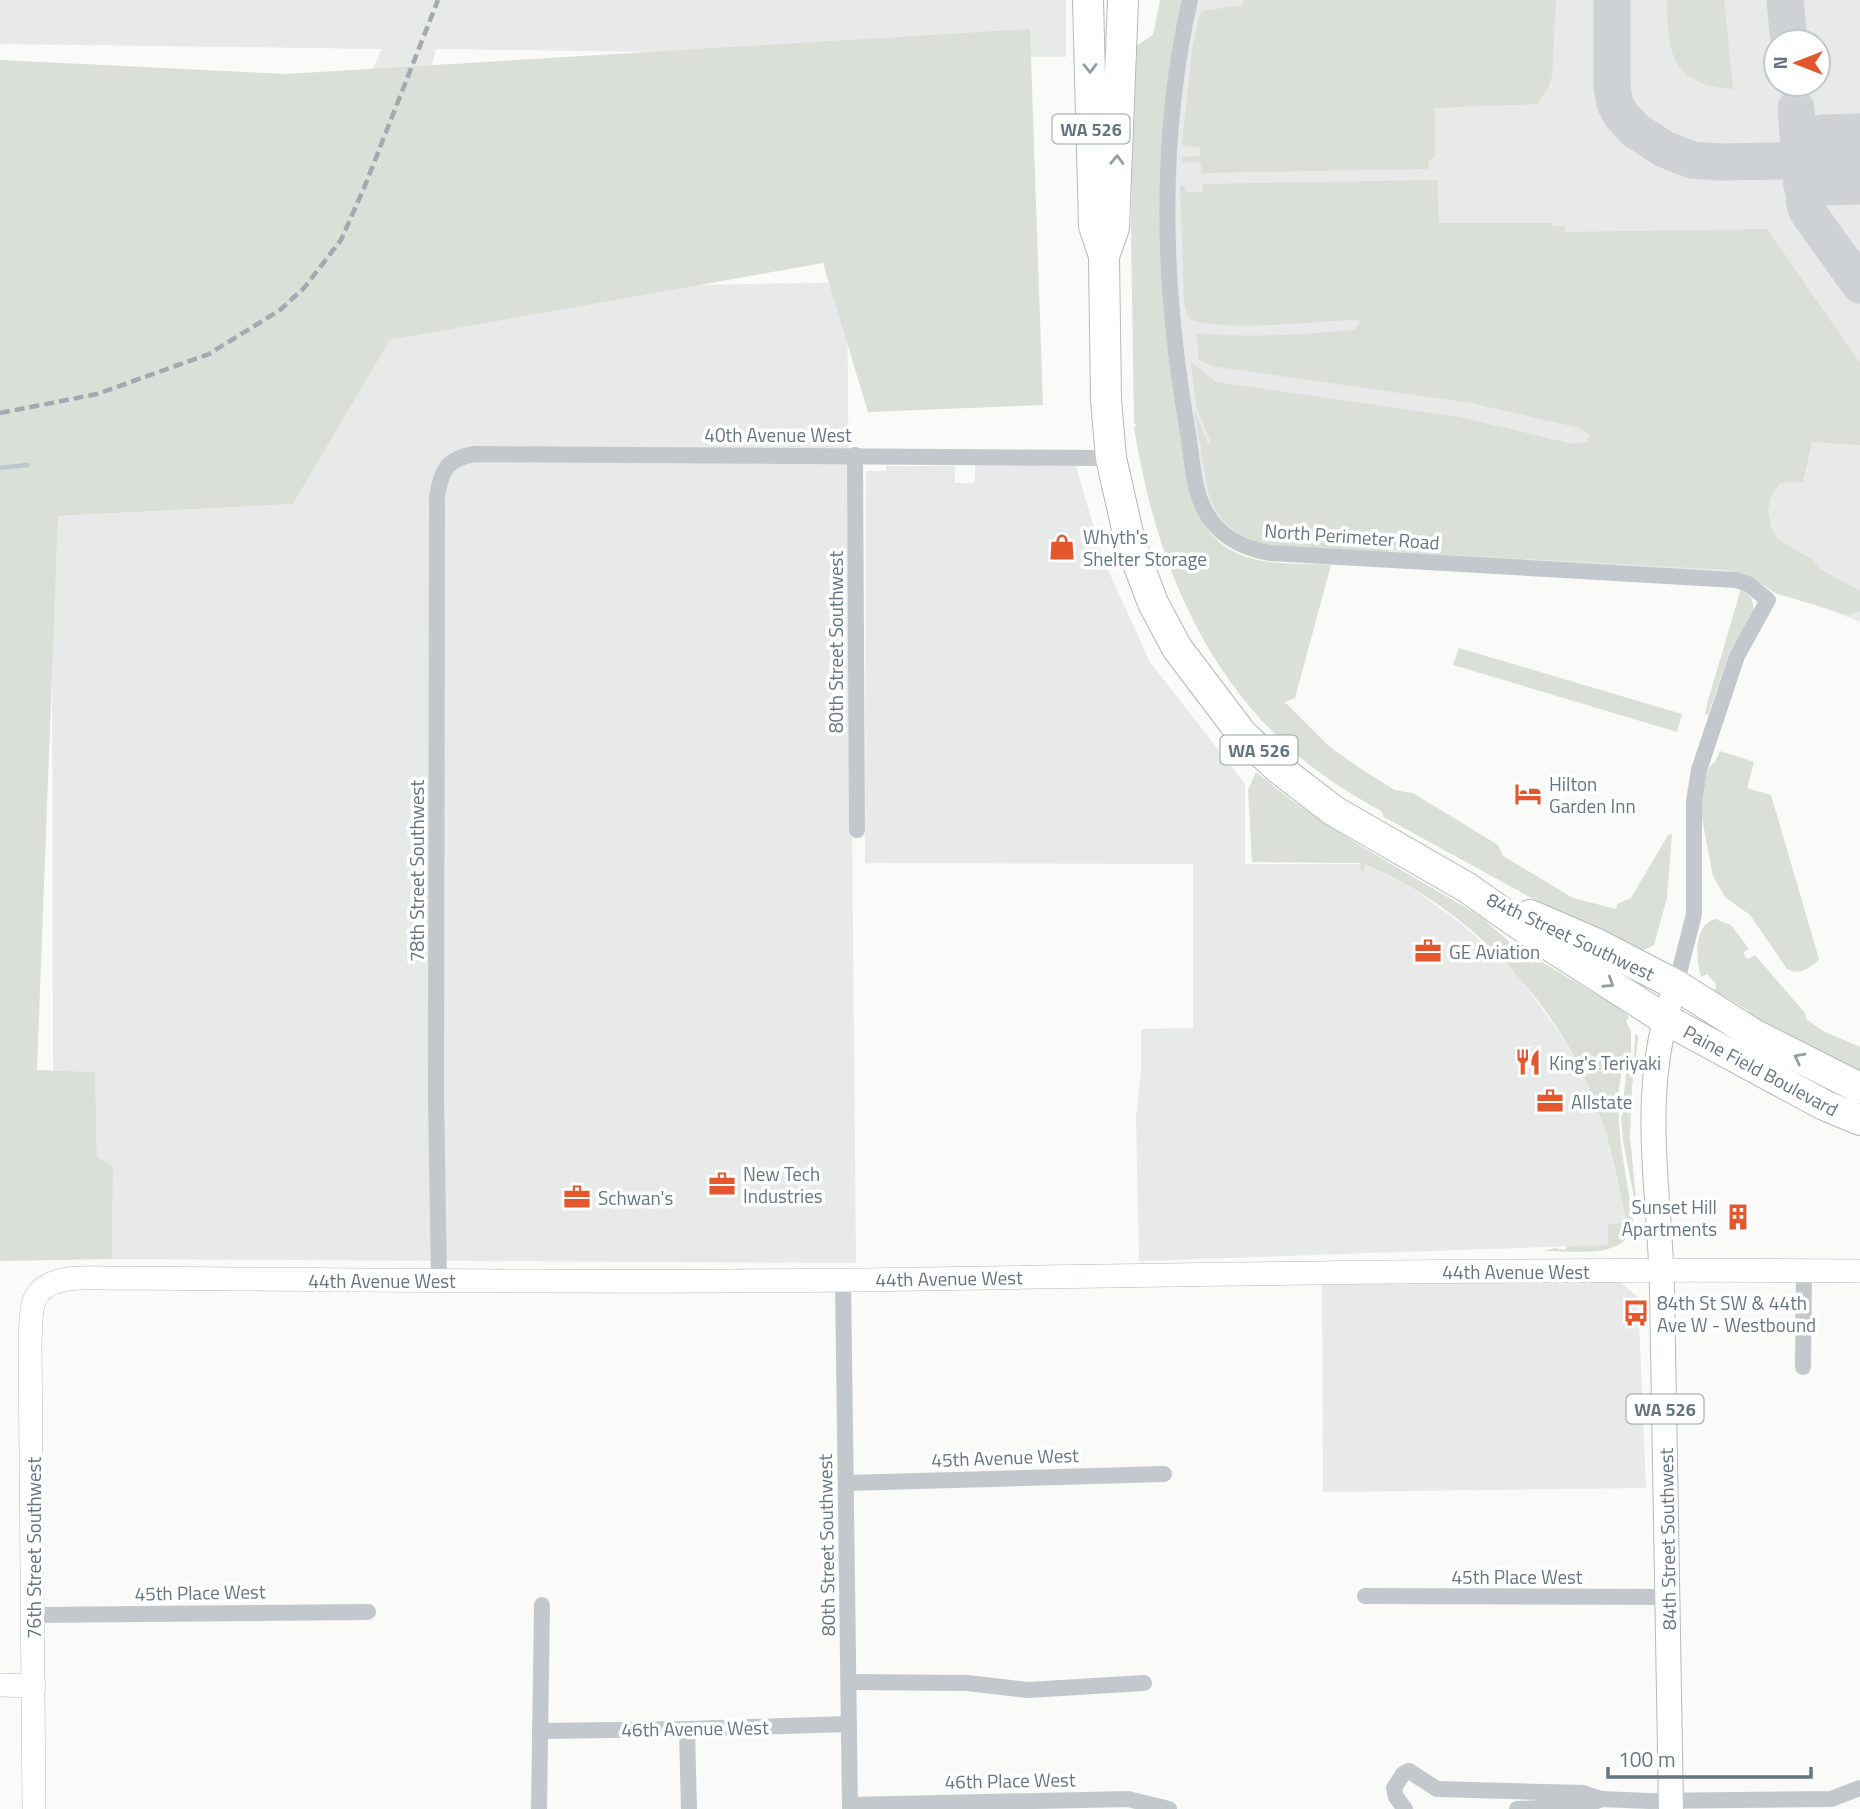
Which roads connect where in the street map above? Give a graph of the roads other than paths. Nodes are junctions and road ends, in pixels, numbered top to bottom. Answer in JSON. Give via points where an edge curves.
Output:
{"nodes":[{"id":1,"x":1123,"y":0,"type":"edge"},
{"id":2,"x":1190,"y":0,"type":"edge"},
{"id":3,"x":1087,"y":6,"type":"edge"},
{"id":4,"x":1104,"y":257,"type":"junction"},
{"id":5,"x":855,"y":455,"type":"junction"},
{"id":6,"x":1111,"y":458,"type":"junction"},
{"id":7,"x":448,"y":465,"type":"joint"},
{"id":8,"x":1769,"y":600,"type":"joint"},
{"id":9,"x":857,"y":830,"type":"dead end"},
{"id":10,"x":1466,"y":887,"type":"junction"},
{"id":11,"x":1676,"y":985,"type":"junction"},
{"id":12,"x":1663,"y":1018,"type":"junction"},
{"id":13,"x":1860,"y":1088,"type":"edge"},
{"id":14,"x":1860,"y":1120,"type":"edge"},
{"id":15,"x":1662,"y":1270,"type":"junction"},
{"id":16,"x":1804,"y":1271,"type":"junction"},
{"id":17,"x":1860,"y":1271,"type":"edge"},
{"id":18,"x":439,"y":1280,"type":"junction"},
{"id":19,"x":843,"y":1280,"type":"junction"},
{"id":20,"x":41,"y":1290,"type":"joint"},
{"id":21,"x":1803,"y":1367,"type":"dead end"},
{"id":22,"x":1164,"y":1474,"type":"dead end"},
{"id":23,"x":846,"y":1483,"type":"junction"},
{"id":24,"x":1365,"y":1597,"type":"dead end"},
{"id":25,"x":1668,"y":1597,"type":"junction"},
{"id":26,"x":542,"y":1605,"type":"dead end"},
{"id":27,"x":368,"y":1612,"type":"dead end"},
{"id":28,"x":33,"y":1615,"type":"junction"},
{"id":29,"x":849,"y":1682,"type":"junction"},
{"id":30,"x":1144,"y":1683,"type":"dead end"},
{"id":31,"x":0,"y":1685,"type":"edge"},
{"id":32,"x":34,"y":1686,"type":"junction"},
{"id":33,"x":849,"y":1724,"type":"junction"},
{"id":34,"x":687,"y":1729,"type":"junction"},
{"id":35,"x":540,"y":1731,"type":"junction"},
{"id":36,"x":1860,"y":1788,"type":"edge"},
{"id":37,"x":1601,"y":1799,"type":"junction"},
{"id":38,"x":1671,"y":1805,"type":"edge"},
{"id":39,"x":850,"y":1807,"type":"edge"},
{"id":40,"x":34,"y":1809,"type":"edge"},
{"id":41,"x":539,"y":1809,"type":"edge"},
{"id":42,"x":689,"y":1809,"type":"edge"},
{"id":43,"x":1169,"y":1809,"type":"edge"},
{"id":44,"x":1405,"y":1809,"type":"edge"},
{"id":45,"x":1517,"y":1809,"type":"edge"}],
"edges":[{"from":4,"to":1,"type":"highway","number":"WA 526","one_way":true,"via":[[1114,228]]},
{"from":2,"to":8,"type":"street","name":"North Perimeter Road","via":[[1175,88],[1168,252],[1184,412],[1198,490],[1204,510],[1217,527],[1248,549],[1269,553],[1736,580]]},
{"from":3,"to":4,"type":"highway","number":"WA 526","one_way":true,"via":[[1094,226]]},
{"from":4,"to":6,"type":"highway","name":"84th Street Southwest","number":"WA 526"},
{"from":5,"to":6,"type":"street","name":"40th Avenue West"},
{"from":5,"to":7,"type":"street","name":"40th Avenue West","via":[[474,454]]},
{"from":5,"to":9,"type":"street","name":"80th Street Southwest"},
{"from":6,"to":10,"type":"highway","name":"84th Street Southwest","number":"WA 526","via":[[1130,542],[1153,603],[1177,649],[1242,734],[1334,811]]},
{"from":7,"to":18,"type":"street","name":"78th Street Southwest","via":[[437,497]]},
{"from":8,"to":11,"type":"street","name":"84th Street Southwest","via":[[1737,656],[1699,769],[1693,820],[1694,914]]},
{"from":10,"to":11,"type":"highway","name":"84th Street Southwest","number":"WA 526","via":[[1597,944]]},
{"from":10,"to":12,"type":"highway","name":"84th Street Southwest","number":"WA 526","one_way":true},
{"from":11,"to":12,"type":"main road","name":"84th Street Southwest","number":"WA 526"},
{"from":13,"to":11,"type":"highway","name":"Paine Field Boulevard","one_way":true,"via":[[1755,1035]]},
{"from":12,"to":14,"type":"highway","name":"Paine Field Boulevard"},
{"from":12,"to":15,"type":"main road","name":"84th Street Southwest","number":"WA 526","via":[[1653,1100]]},
{"from":15,"to":16,"type":"street","name":"44th Avenue West"},
{"from":15,"to":19,"type":"street","name":"44th Avenue West"},
{"from":15,"to":25,"type":"main road","name":"84th Street Southwest","number":"WA 526"},
{"from":16,"to":17,"type":"street","name":"44th Avenue West"},
{"from":16,"to":21,"type":"street"},
{"from":18,"to":19,"type":"street","name":"44th Avenue West"},
{"from":18,"to":20,"type":"street","name":"44th Avenue West","via":[[66,1280]]},
{"from":19,"to":23,"type":"street","name":"80th Street Southwest"},
{"from":20,"to":28,"type":"street","name":"76th Street Southwest","via":[[32,1311],[30,1340]]},
{"from":22,"to":23,"type":"street","name":"45th Avenue West"},
{"from":23,"to":29,"type":"street","name":"80th Street Southwest"},
{"from":24,"to":25,"type":"street","name":"45th Place West"},
{"from":25,"to":38,"type":"main road","name":"84th Street Southwest","number":"WA 526"},
{"from":26,"to":35,"type":"street"},
{"from":27,"to":28,"type":"street","name":"45th Place West"},
{"from":28,"to":32,"type":"street","name":"76th Street Southwest"},
{"from":29,"to":30,"type":"street","via":[[967,1683],[1028,1690]]},
{"from":29,"to":33,"type":"street","name":"80th Street Southwest"},
{"from":31,"to":32,"type":"street"},
{"from":32,"to":40,"type":"street","name":"76th Street Southwest"},
{"from":33,"to":34,"type":"street","name":"46th Avenue West"},
{"from":33,"to":39,"type":"street","name":"80th Street Southwest"},
{"from":34,"to":35,"type":"street","name":"46th Avenue West"},
{"from":34,"to":42,"type":"street"},
{"from":35,"to":41,"type":"street"},
{"from":36,"to":38,"type":"street","via":[[1830,1798]]},
{"from":37,"to":38,"type":"street"},
{"from":37,"to":44,"type":"street","via":[[1583,1793],[1437,1789],[1409,1772],[1394,1788]]},
{"from":37,"to":45,"type":"street","via":[[1586,1806]]},
{"from":39,"to":43,"type":"street","name":"46th Place West","via":[[1128,1799]]}]}
